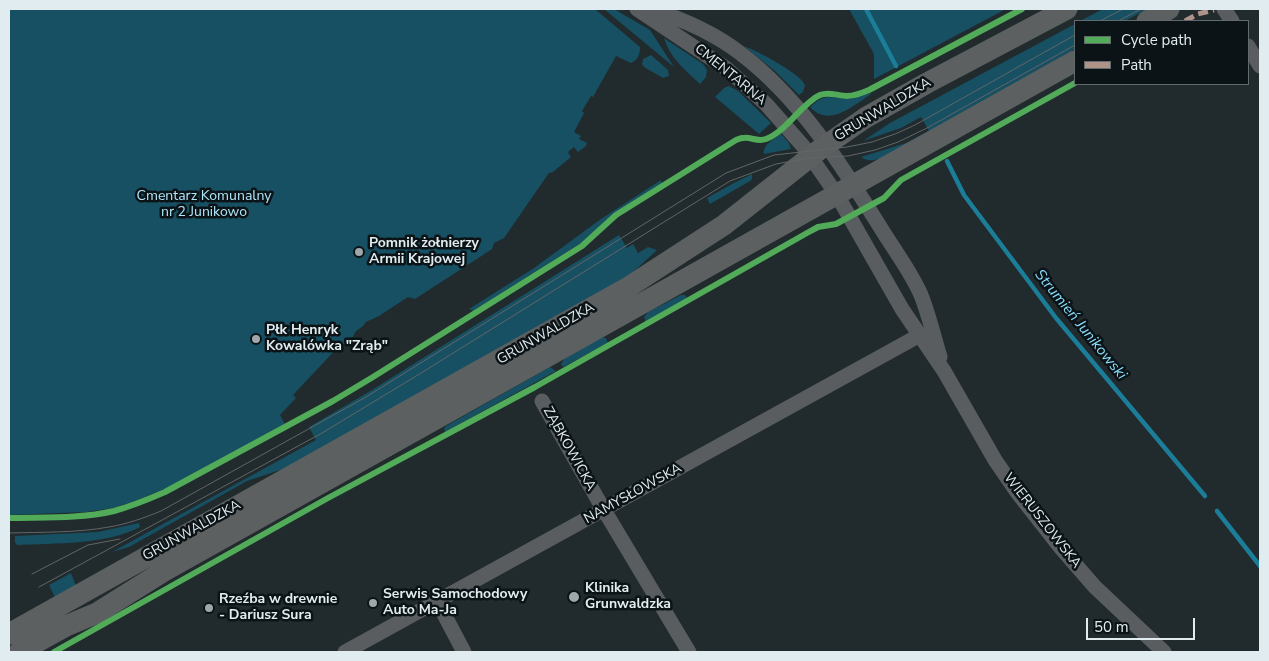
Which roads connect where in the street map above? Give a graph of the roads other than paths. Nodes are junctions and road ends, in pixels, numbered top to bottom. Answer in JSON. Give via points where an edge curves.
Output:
{"nodes":[{"id":1,"x":637,"y":9,"type":"edge"},
{"id":2,"x":651,"y":9,"type":"edge"},
{"id":3,"x":1067,"y":9,"type":"edge"},
{"id":4,"x":1169,"y":9,"type":"edge"},
{"id":5,"x":1224,"y":9,"type":"edge"},
{"id":6,"x":1149,"y":20,"type":"edge"},
{"id":7,"x":1231,"y":20,"type":"edge"},
{"id":8,"x":1249,"y":48,"type":"edge"},
{"id":9,"x":1074,"y":62,"type":"edge"},
{"id":10,"x":1260,"y":66,"type":"edge"},
{"id":11,"x":819,"y":150,"type":"junction"},
{"id":12,"x":845,"y":190,"type":"junction"},
{"id":13,"x":920,"y":335,"type":"junction"},
{"id":14,"x":944,"y":371,"type":"junction"},
{"id":15,"x":542,"y":400,"type":"dead end"},
{"id":16,"x":604,"y":510,"type":"junction"},
{"id":17,"x":436,"y":601,"type":"junction"},
{"id":18,"x":9,"y":634,"type":"edge"},
{"id":19,"x":19,"y":652,"type":"edge"},
{"id":20,"x":345,"y":652,"type":"edge"},
{"id":21,"x":464,"y":652,"type":"edge"},
{"id":22,"x":688,"y":652,"type":"edge"},
{"id":23,"x":1164,"y":652,"type":"edge"}],
"edges":[{"from":1,"to":11,"type":"street","name":"CMENTARNA","via":[[727,69]]},
{"from":2,"to":11,"type":"street","name":"CMENTARNA","via":[[703,31],[739,52],[796,106]]},
{"from":3,"to":11,"type":"street","name":"GRUNWALDZKA","via":[[911,91]]},
{"from":4,"to":6,"type":"street"},
{"from":5,"to":7,"type":"street"},
{"from":8,"to":10,"type":"street"},
{"from":9,"to":12,"type":"street","name":"GRUNWALDZKA"},
{"from":11,"to":12,"type":"street","name":"CMENTARNA"},
{"from":11,"to":18,"type":"street","name":"GRUNWALDZKA","via":[[724,224],[627,288]]},
{"from":12,"to":13,"type":"street","name":"WIERUSZOWSKA","via":[[902,309]]},
{"from":12,"to":14,"type":"street","name":"WIERUSZOWSKA","via":[[917,286]]},
{"from":12,"to":19,"type":"street","name":"GRUNWALDZKA","via":[[164,571],[97,613]]},
{"from":13,"to":14,"type":"street","name":"WIERUSZOWSKA"},
{"from":13,"to":16,"type":"street","name":"NAMYSŁOWSKA"},
{"from":14,"to":23,"type":"street","name":"WIERUSZOWSKA","via":[[995,460],[1061,548],[1095,587]]},
{"from":15,"to":16,"type":"street","name":"ZĄBKOWICKA"},
{"from":16,"to":17,"type":"street","name":"NAMYSŁOWSKA"},
{"from":16,"to":22,"type":"street","name":"ZĄBKOWICKA"},
{"from":17,"to":20,"type":"street","name":"NAMYSŁOWSKA"},
{"from":17,"to":21,"type":"street"}]}
